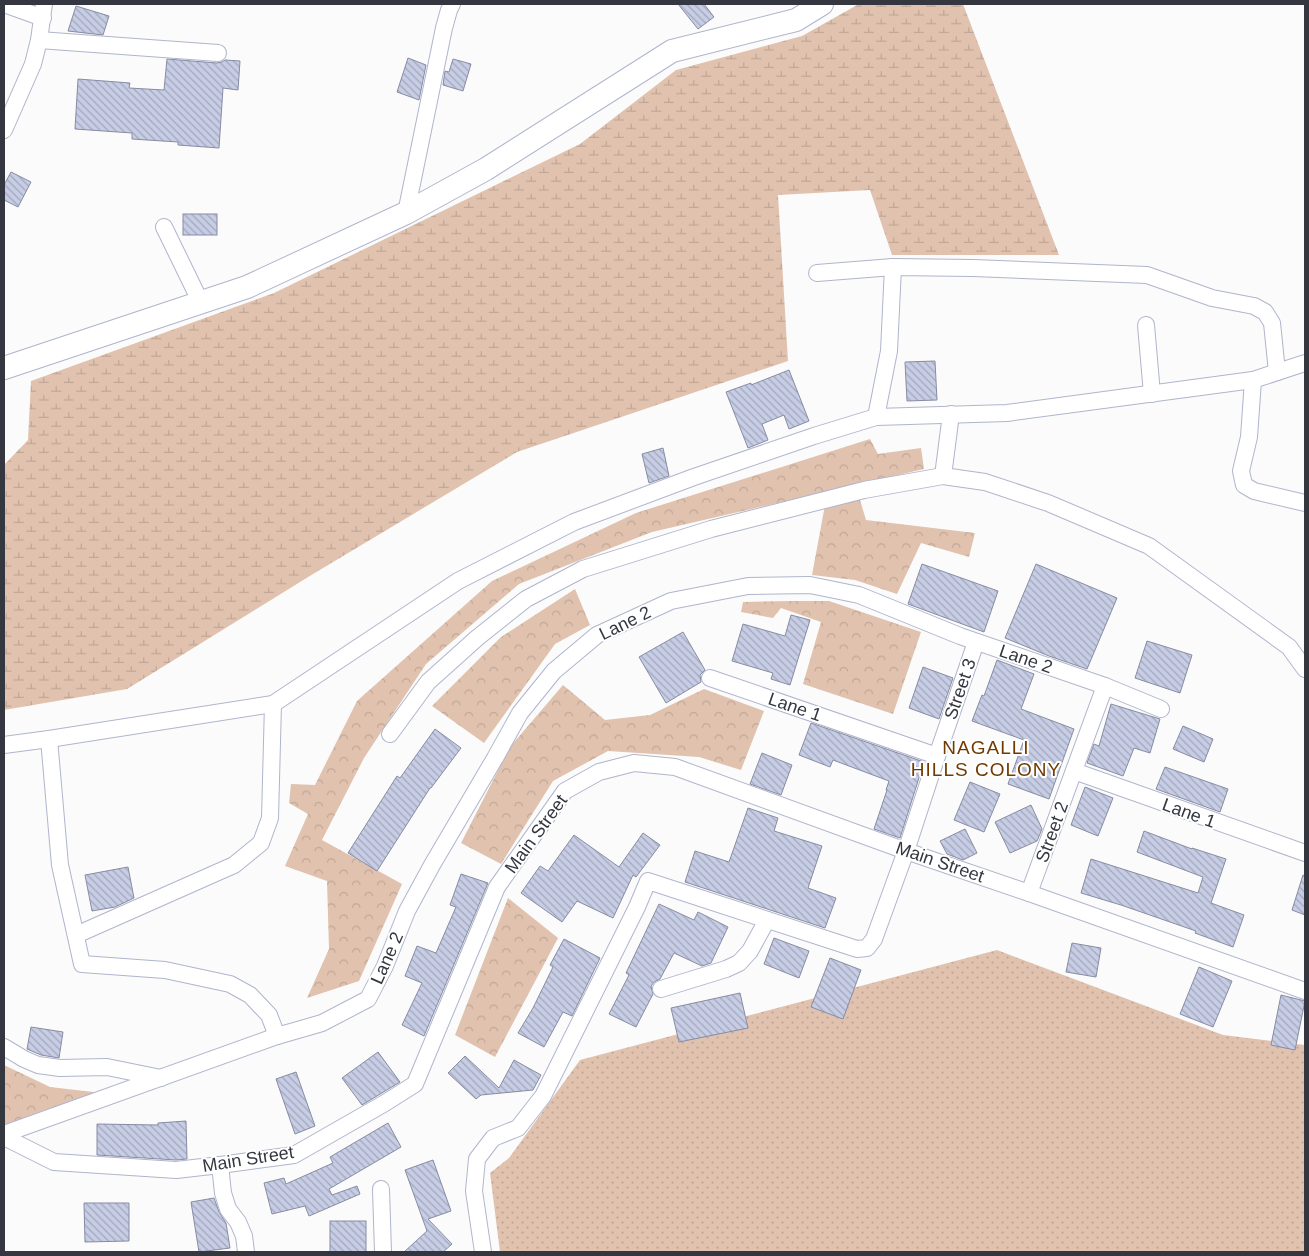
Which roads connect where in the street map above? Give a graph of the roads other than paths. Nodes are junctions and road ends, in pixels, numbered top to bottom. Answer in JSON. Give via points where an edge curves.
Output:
{"nodes":[{"id":1,"x":4,"y":4,"type":"edge"},
{"id":2,"x":452,"y":4,"type":"edge"},
{"id":3,"x":822,"y":4,"type":"edge"},
{"id":4,"x":44,"y":11,"type":"edge"},
{"id":5,"x":39,"y":40,"type":"junction"},
{"id":6,"x":218,"y":53,"type":"dead end"},
{"id":7,"x":4,"y":130,"type":"edge"},
{"id":8,"x":406,"y":213,"type":"junction"},
{"id":9,"x":164,"y":227,"type":"dead end"},
{"id":10,"x":893,"y":267,"type":"junction"},
{"id":11,"x":817,"y":273,"type":"dead end"},
{"id":12,"x":201,"y":303,"type":"junction"},
{"id":13,"x":1146,"y":325,"type":"dead end"},
{"id":14,"x":6,"y":363,"type":"edge"},
{"id":15,"x":1305,"y":363,"type":"edge"},
{"id":16,"x":1277,"y":372,"type":"junction"},
{"id":17,"x":1253,"y":380,"type":"junction"},
{"id":18,"x":1152,"y":394,"type":"junction"},
{"id":19,"x":951,"y":414,"type":"junction"},
{"id":20,"x":876,"y":417,"type":"junction"},
{"id":21,"x":943,"y":476,"type":"junction"},
{"id":22,"x":1305,"y":503,"type":"edge"},
{"id":23,"x":976,"y":642,"type":"junction"},
{"id":24,"x":1305,"y":669,"type":"edge"},
{"id":25,"x":710,"y":678,"type":"dead end"},
{"id":26,"x":1105,"y":686,"type":"junction"},
{"id":27,"x":273,"y":704,"type":"junction"},
{"id":28,"x":1161,"y":709,"type":"dead end"},
{"id":29,"x":390,"y":734,"type":"dead end"},
{"id":30,"x":49,"y":739,"type":"junction"},
{"id":31,"x":4,"y":745,"type":"edge"},
{"id":32,"x":937,"y":756,"type":"junction"},
{"id":33,"x":1074,"y":771,"type":"junction"},
{"id":34,"x":906,"y":851,"type":"junction"},
{"id":35,"x":1305,"y":853,"type":"edge"},
{"id":36,"x":1029,"y":893,"type":"junction"},
{"id":37,"x":767,"y":920,"type":"junction"},
{"id":38,"x":76,"y":936,"type":"junction"},
{"id":39,"x":661,"y":989,"type":"dead end"},
{"id":40,"x":1305,"y":991,"type":"edge"},
{"id":41,"x":277,"y":1036,"type":"junction"},
{"id":42,"x":4,"y":1046,"type":"edge"},
{"id":43,"x":161,"y":1078,"type":"junction"},
{"id":44,"x":4,"y":1136,"type":"edge"},
{"id":45,"x":220,"y":1165,"type":"junction"},
{"id":46,"x":381,"y":1189,"type":"dead end"},
{"id":47,"x":246,"y":1252,"type":"edge"},
{"id":48,"x":383,"y":1252,"type":"edge"},
{"id":49,"x":483,"y":1252,"type":"edge"}],
"edges":[{"from":1,"to":4,"type":"street"},
{"from":2,"to":8,"type":"street","via":[[444,28]]},
{"from":3,"to":8,"type":"street","via":[[796,20],[672,51],[486,169]]},
{"from":4,"to":5,"type":"street"},
{"from":5,"to":6,"type":"street"},
{"from":5,"to":7,"type":"street","via":[[33,64]]},
{"from":8,"to":12,"type":"street","via":[[247,287]]},
{"from":9,"to":12,"type":"street"},
{"from":10,"to":11,"type":"street"},
{"from":10,"to":16,"type":"street","via":[[1147,275],[1265,312],[1272,323]]},
{"from":10,"to":20,"type":"street","via":[[889,351]]},
{"from":12,"to":14,"type":"street"},
{"from":13,"to":18,"type":"street"},
{"from":15,"to":16,"type":"street"},
{"from":16,"to":17,"type":"street"},
{"from":17,"to":18,"type":"street"},
{"from":17,"to":22,"type":"street","via":[[1249,437],[1241,471],[1244,484],[1254,491]]},
{"from":18,"to":19,"type":"street","via":[[1007,413]]},
{"from":19,"to":20,"type":"street"},
{"from":19,"to":21,"type":"street"},
{"from":20,"to":27,"type":"street","via":[[694,477],[574,522],[458,581]]},
{"from":21,"to":24,"type":"street","via":[[985,482],[1048,503],[1149,546],[1289,647]]},
{"from":21,"to":29,"type":"street","via":[[864,490],[711,529],[583,569],[526,599],[477,638],[428,682]]},
{"from":23,"to":26,"type":"street","name":"Lane 2"},
{"from":23,"to":32,"type":"street","name":"Street 3"},
{"from":23,"to":41,"type":"street","name":"Lane 2","via":[[859,595],[810,585],[748,586],[671,601],[597,635],[554,671],[520,713],[407,911],[368,999],[322,1023]]},
{"from":25,"to":32,"type":"street","name":"Lane 1"},
{"from":26,"to":28,"type":"street","name":"Lane 2"},
{"from":26,"to":33,"type":"street","name":"Street 2"},
{"from":27,"to":30,"type":"street"},
{"from":27,"to":38,"type":"street","via":[[270,818],[261,843],[234,866]]},
{"from":30,"to":31,"type":"street"},
{"from":30,"to":38,"type":"street","via":[[60,865]]},
{"from":32,"to":34,"type":"street","name":"Street 3"},
{"from":33,"to":35,"type":"street","name":"Lane 1"},
{"from":33,"to":36,"type":"street","name":"Street 2"},
{"from":34,"to":36,"type":"street","name":"Main Street"},
{"from":34,"to":37,"type":"street","name":"Street 3","via":[[874,939],[867,948],[857,949]]},
{"from":34,"to":45,"type":"street","name":"Main Street","via":[[675,767],[634,763],[599,772],[565,791],[497,887],[415,1084],[294,1155]]},
{"from":36,"to":40,"type":"street","name":"Main Street"},
{"from":37,"to":39,"type":"street","via":[[750,951],[739,963]]},
{"from":37,"to":49,"type":"street","via":[[648,881],[543,1096],[518,1128],[493,1138],[477,1159],[474,1191]]},
{"from":38,"to":41,"type":"street","via":[[82,964],[165,970],[230,984],[250,995],[269,1015]]},
{"from":41,"to":43,"type":"street","name":"Lane 2"},
{"from":42,"to":43,"type":"street","via":[[38,1065],[107,1067]]},
{"from":43,"to":44,"type":"street","name":"Lane 2"},
{"from":44,"to":45,"type":"street","name":"Main Street","via":[[54,1162],[176,1170]]},
{"from":45,"to":47,"type":"street","via":[[223,1193],[228,1209],[244,1236]]},
{"from":46,"to":48,"type":"street"}]}
